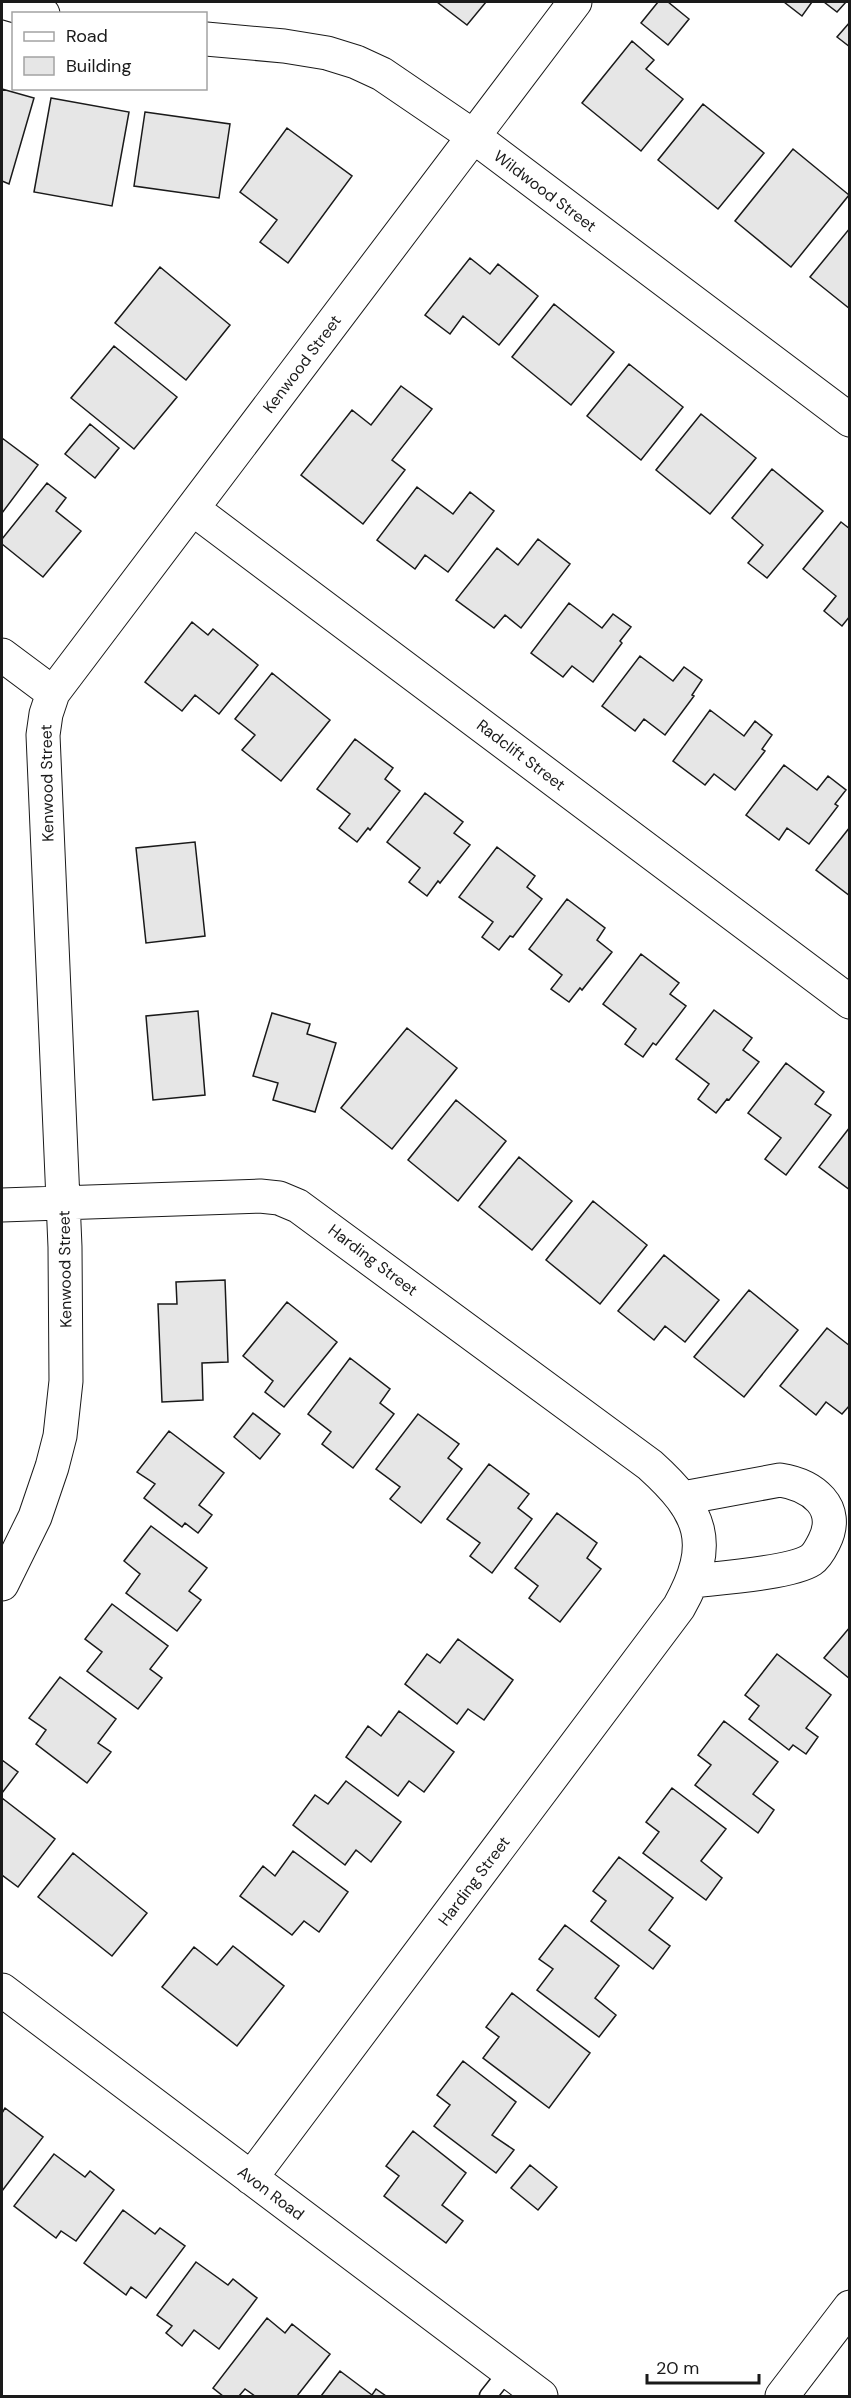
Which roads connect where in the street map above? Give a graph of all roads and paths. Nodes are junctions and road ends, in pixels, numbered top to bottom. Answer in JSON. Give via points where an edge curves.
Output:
{"nodes":[{"id":1,"x":2,"y":2,"type":"edge"},
{"id":2,"x":575,"y":2,"type":"edge"},
{"id":3,"x":36,"y":12,"type":"edge"},
{"id":4,"x":207,"y":39,"type":"edge"},
{"id":5,"x":472,"y":136,"type":"junction"},
{"id":6,"x":849,"y":420,"type":"edge"},
{"id":7,"x":193,"y":509,"type":"junction"},
{"id":8,"x":2,"y":655,"type":"edge"},
{"id":9,"x":53,"y":693,"type":"junction"},
{"id":10,"x":849,"y":1002,"type":"edge"},
{"id":11,"x":64,"y":1202,"type":"junction"},
{"id":12,"x":2,"y":1205,"type":"edge"},
{"id":13,"x":683,"y":1498,"type":"junction"},
{"id":14,"x":693,"y":1581,"type":"junction"},
{"id":15,"x":2,"y":1584,"type":"edge"},
{"id":16,"x":2,"y":1990,"type":"edge"},
{"id":17,"x":251,"y":2178,"type":"junction"},
{"id":18,"x":849,"y":2307,"type":"edge"},
{"id":19,"x":498,"y":2384,"type":"edge"},
{"id":20,"x":541,"y":2397,"type":"edge"},
{"id":21,"x":782,"y":2397,"type":"edge"}],
"edges":[{"from":1,"to":3,"type":"street"},
{"from":2,"to":5,"type":"street","name":"Kenwood Street"},
{"from":4,"to":5,"type":"street","name":"Wildwood Street","via":[[284,45],[356,62],[382,74]]},
{"from":5,"to":6,"type":"street","name":"Wildwood Street"},
{"from":5,"to":7,"type":"street","name":"Kenwood Street"},
{"from":7,"to":9,"type":"street","name":"Kenwood Street"},
{"from":7,"to":10,"type":"street","name":"Radclift Street"},
{"from":8,"to":9,"type":"street"},
{"from":9,"to":11,"type":"street","name":"Kenwood Street","via":[[43,735]]},
{"from":11,"to":12,"type":"street","name":"Harding Street"},
{"from":11,"to":13,"type":"street","name":"Harding Street","via":[[260,1196],[298,1206],[650,1465]]},
{"from":11,"to":15,"type":"street","name":"Kenwood Street","via":[[66,1381],[60,1436],[35,1517]]},
{"from":13,"to":14,"type":"street","name":"Harding Street","via":[[696,1522],[699,1538]]},
{"from":13,"to":14,"type":"street","via":[[780,1480],[808,1488],[828,1511],[829,1532],[811,1560],[728,1578]]},
{"from":14,"to":17,"type":"street","name":"Harding Street","via":[[651,1645]]},
{"from":16,"to":17,"type":"street","name":"Avon Road"},
{"from":17,"to":19,"type":"street","name":"Avon Road"},
{"from":18,"to":21,"type":"street"},
{"from":19,"to":20,"type":"street","name":"Avon Road"}]}
